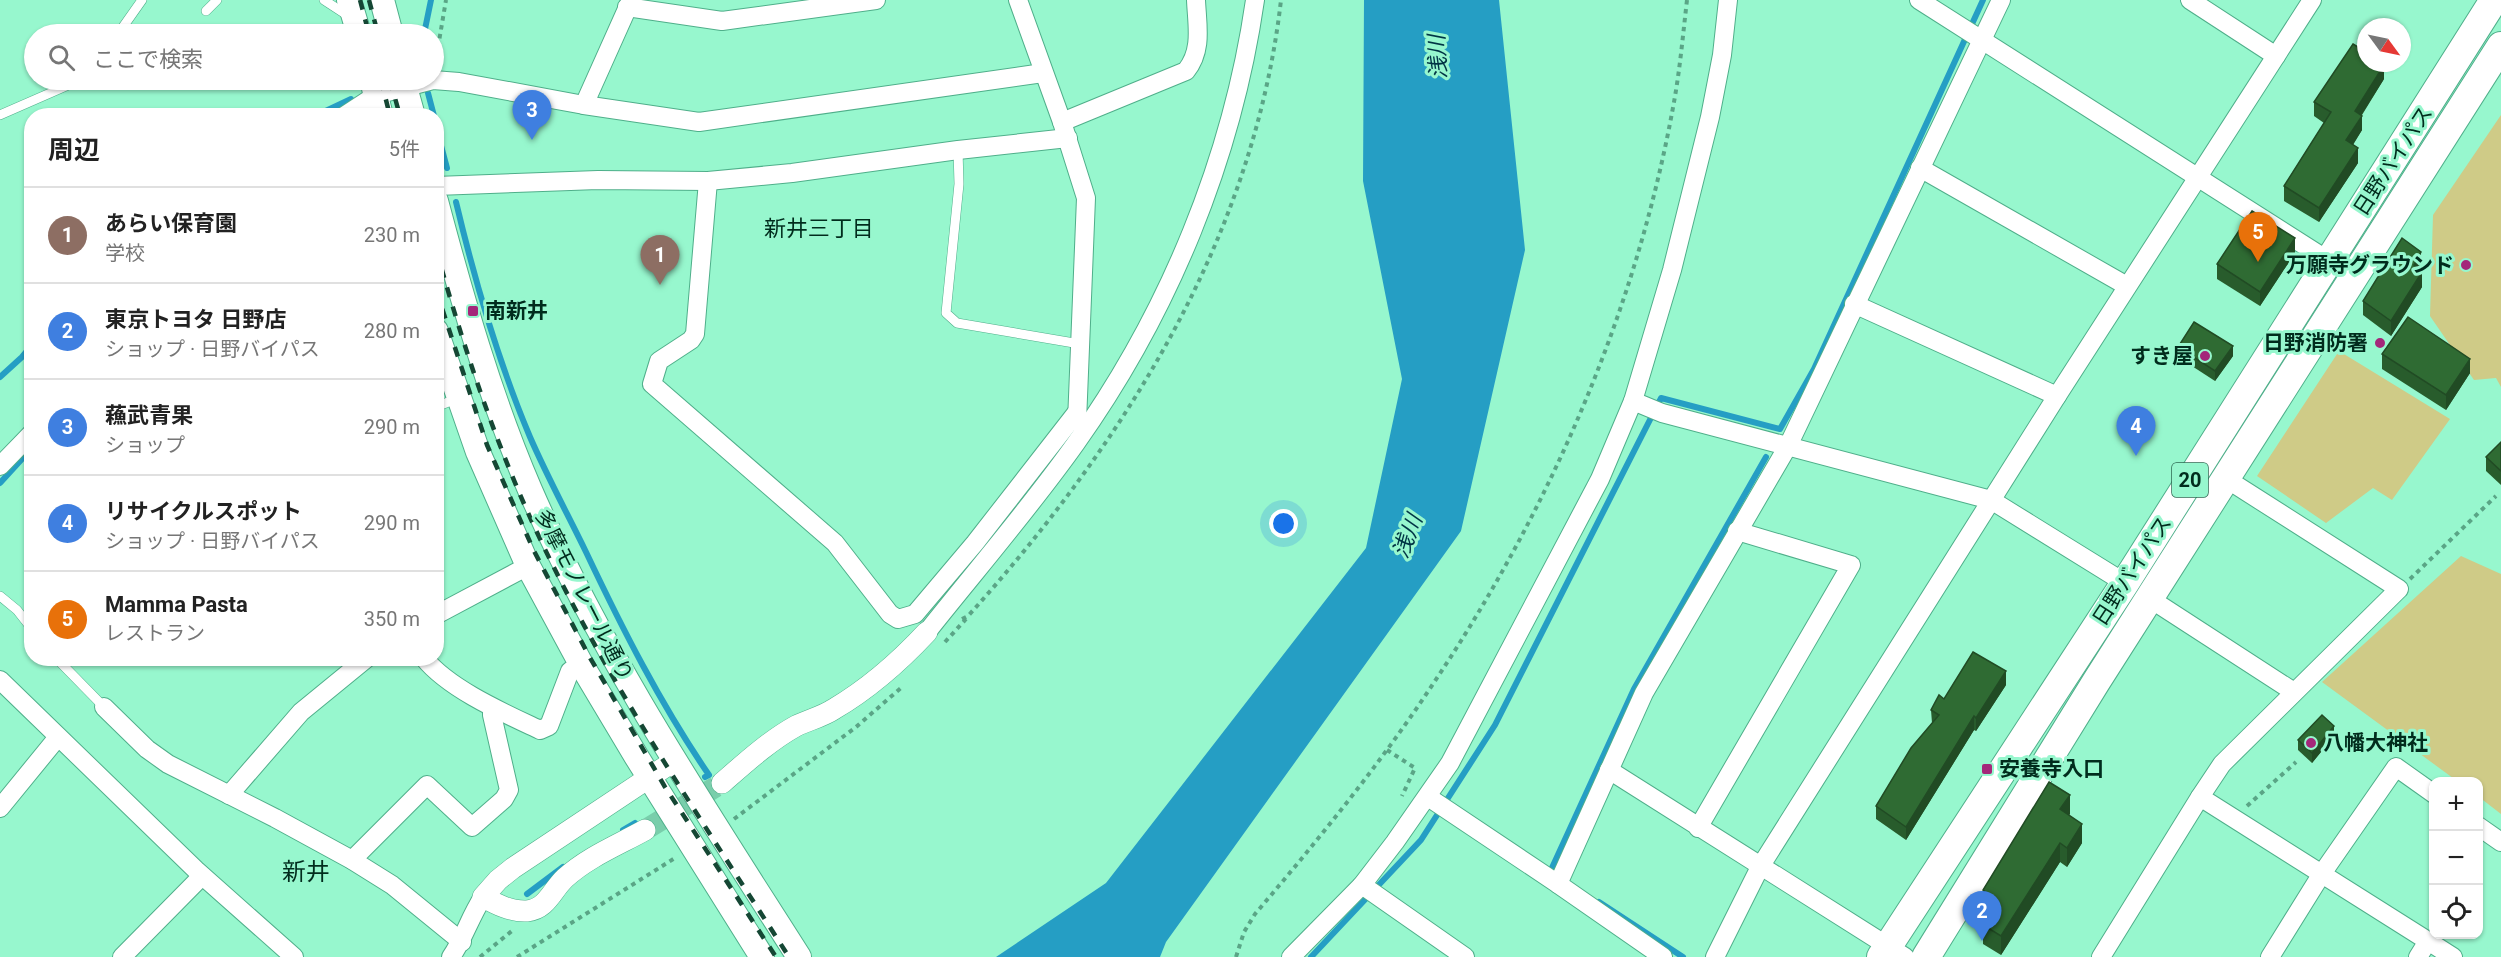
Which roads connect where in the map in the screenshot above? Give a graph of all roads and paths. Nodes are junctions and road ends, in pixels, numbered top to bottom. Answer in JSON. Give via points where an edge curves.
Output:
{"nodes":[{"id":1,"x":142,"y":0,"type":"edge"},
{"id":2,"x":217,"y":0,"type":"edge"},
{"id":3,"x":324,"y":0,"type":"edge"},
{"id":4,"x":382,"y":0,"type":"edge"},
{"id":5,"x":446,"y":0,"type":"edge"},
{"id":6,"x":876,"y":0,"type":"edge"},
{"id":7,"x":1018,"y":0,"type":"edge"},
{"id":8,"x":1196,"y":0,"type":"edge"},
{"id":9,"x":1255,"y":0,"type":"edge"},
{"id":10,"x":1687,"y":0,"type":"edge"},
{"id":11,"x":1728,"y":0,"type":"edge"},
{"id":12,"x":1919,"y":0,"type":"edge"},
{"id":13,"x":2001,"y":0,"type":"edge"},
{"id":14,"x":2190,"y":0,"type":"edge"},
{"id":15,"x":2312,"y":0,"type":"edge"},
{"id":16,"x":2494,"y":0,"type":"edge"},
{"id":17,"x":629,"y":4,"type":"edge"},
{"id":18,"x":206,"y":11,"type":"dead end"},
{"id":19,"x":354,"y":18,"type":"edge"},
{"id":20,"x":125,"y":24,"type":"edge"},
{"id":21,"x":388,"y":24,"type":"edge"},
{"id":22,"x":442,"y":24,"type":"edge"},
{"id":23,"x":1982,"y":41,"type":"junction"},
{"id":24,"x":2501,"y":46,"type":"edge"},
{"id":25,"x":2276,"y":56,"type":"junction"},
{"id":26,"x":1043,"y":73,"type":"junction"},
{"id":27,"x":444,"y":81,"type":"edge"},
{"id":28,"x":57,"y":90,"type":"edge"},
{"id":29,"x":390,"y":90,"type":"edge"},
{"id":30,"x":406,"y":90,"type":"edge"},
{"id":31,"x":376,"y":97,"type":"edge"},
{"id":32,"x":584,"y":105,"type":"junction"},
{"id":33,"x":357,"y":108,"type":"edge"},
{"id":34,"x":411,"y":108,"type":"edge"},
{"id":35,"x":0,"y":115,"type":"edge"},
{"id":36,"x":1065,"y":130,"type":"junction"},
{"id":37,"x":958,"y":150,"type":"junction"},
{"id":38,"x":1920,"y":168,"type":"junction"},
{"id":39,"x":2198,"y":177,"type":"junction"},
{"id":40,"x":708,"y":181,"type":"junction"},
{"id":41,"x":444,"y":186,"type":"edge"},
{"id":42,"x":444,"y":230,"type":"edge"},
{"id":43,"x":2329,"y":261,"type":"junction"},
{"id":44,"x":2127,"y":286,"type":"junction"},
{"id":45,"x":1854,"y":304,"type":"junction"},
{"id":46,"x":1080,"y":344,"type":"junction"},
{"id":47,"x":444,"y":383,"type":"edge"},
{"id":48,"x":2057,"y":396,"type":"junction"},
{"id":49,"x":447,"y":402,"type":"edge"},
{"id":50,"x":1638,"y":404,"type":"junction"},
{"id":51,"x":1077,"y":412,"type":"junction"},
{"id":52,"x":24,"y":441,"type":"edge"},
{"id":53,"x":1077,"y":442,"type":"junction"},
{"id":54,"x":1788,"y":446,"type":"junction"},
{"id":55,"x":0,"y":466,"type":"edge"},
{"id":56,"x":2225,"y":478,"type":"junction"},
{"id":57,"x":2496,"y":496,"type":"dead end"},
{"id":58,"x":1991,"y":500,"type":"junction"},
{"id":59,"x":1737,"y":531,"type":"junction"},
{"id":60,"x":528,"y":566,"type":"junction"},
{"id":61,"x":2124,"y":583,"type":"junction"},
{"id":62,"x":2399,"y":589,"type":"junction"},
{"id":63,"x":0,"y":596,"type":"edge"},
{"id":64,"x":2149,"y":598,"type":"junction"},
{"id":65,"x":444,"y":611,"type":"edge"},
{"id":66,"x":968,"y":616,"type":"dead end"},
{"id":67,"x":24,"y":619,"type":"edge"},
{"id":68,"x":933,"y":640,"type":"junction"},
{"id":69,"x":582,"y":664,"type":"junction"},
{"id":70,"x":64,"y":666,"type":"edge"},
{"id":71,"x":357,"y":666,"type":"edge"},
{"id":72,"x":432,"y":666,"type":"edge"},
{"id":73,"x":0,"y":680,"type":"edge"},
{"id":74,"x":905,"y":683,"type":"dead end"},
{"id":75,"x":2294,"y":692,"type":"junction"},
{"id":76,"x":104,"y":707,"type":"joint"},
{"id":77,"x":492,"y":708,"type":"junction"},
{"id":78,"x":58,"y":737,"type":"junction"},
{"id":79,"x":1387,"y":750,"type":"junction"},
{"id":80,"x":674,"y":761,"type":"junction"},
{"id":81,"x":2296,"y":762,"type":"dead end"},
{"id":82,"x":1609,"y":770,"type":"junction"},
{"id":83,"x":649,"y":778,"type":"junction"},
{"id":84,"x":722,"y":783,"type":"tunnel mouth"},
{"id":85,"x":2429,"y":791,"type":"edge"},
{"id":86,"x":229,"y":795,"type":"junction"},
{"id":87,"x":2200,"y":797,"type":"junction"},
{"id":88,"x":1431,"y":800,"type":"junction"},
{"id":89,"x":1398,"y":804,"type":"dead end"},
{"id":90,"x":0,"y":808,"type":"edge"},
{"id":91,"x":2233,"y":819,"type":"junction"},
{"id":92,"x":1698,"y":828,"type":"junction"},
{"id":93,"x":2483,"y":829,"type":"edge"},
{"id":94,"x":645,"y":830,"type":"tunnel mouth"},
{"id":95,"x":726,"y":832,"type":"junction"},
{"id":96,"x":2501,"y":842,"type":"edge"},
{"id":97,"x":690,"y":854,"type":"junction"},
{"id":98,"x":352,"y":860,"type":"junction"},
{"id":99,"x":1760,"y":867,"type":"junction"},
{"id":100,"x":2321,"y":875,"type":"junction"},
{"id":101,"x":202,"y":876,"type":"junction"},
{"id":102,"x":1558,"y":884,"type":"junction"},
{"id":103,"x":1364,"y":886,"type":"junction"},
{"id":104,"x":483,"y":897,"type":"junction"},
{"id":105,"x":528,"y":911,"type":"junction"},
{"id":106,"x":456,"y":949,"type":"edge"},
{"id":107,"x":2423,"y":949,"type":"edge"},
{"id":108,"x":1891,"y":954,"type":"edge"},
{"id":109,"x":122,"y":957,"type":"edge"},
{"id":110,"x":294,"y":957,"type":"edge"},
{"id":111,"x":480,"y":957,"type":"edge"},
{"id":112,"x":517,"y":957,"type":"edge"},
{"id":113,"x":762,"y":957,"type":"edge"},
{"id":114,"x":799,"y":957,"type":"edge"},
{"id":115,"x":1236,"y":957,"type":"edge"},
{"id":116,"x":1291,"y":957,"type":"edge"},
{"id":117,"x":1466,"y":957,"type":"edge"},
{"id":118,"x":1663,"y":957,"type":"edge"},
{"id":119,"x":1715,"y":957,"type":"edge"},
{"id":120,"x":1926,"y":957,"type":"edge"},
{"id":121,"x":2101,"y":957,"type":"edge"},
{"id":122,"x":2270,"y":957,"type":"edge"},
{"id":123,"x":2453,"y":957,"type":"edge"}],
"edges":[{"from":1,"to":20,"type":"lane"},
{"from":2,"to":18,"type":"lane"},
{"from":3,"to":19,"type":"lane"},
{"from":4,"to":21,"type":"main road"},
{"from":5,"to":22,"type":"path"},
{"from":6,"to":17,"type":"street","via":[[722,21]]},
{"from":7,"to":26,"type":"street"},
{"from":8,"to":36,"type":"street","via":[[1198,48],[1186,71]]},
{"from":9,"to":53,"type":"street","via":[[1235,100],[1196,223],[1156,311]]},
{"from":10,"to":79,"type":"path","via":[[1674,103],[1648,217],[1595,376],[1521,539],[1454,651]]},
{"from":11,"to":50,"type":"street","via":[[1708,128]]},
{"from":12,"to":23,"type":"street"},
{"from":13,"to":23,"type":"street"},
{"from":14,"to":25,"type":"street"},
{"from":15,"to":25,"type":"street"},
{"from":16,"to":43,"type":"highway","name":"日野バイパス","number":"20"},
{"from":17,"to":32,"type":"street"},
{"from":23,"to":38,"type":"street"},
{"from":23,"to":39,"type":"street"},
{"from":24,"to":56,"type":"highway","name":"日野バイパス","number":"20"},
{"from":25,"to":39,"type":"street"},
{"from":26,"to":32,"type":"street","via":[[699,122]]},
{"from":26,"to":36,"type":"street"},
{"from":27,"to":32,"type":"street"},
{"from":28,"to":35,"type":"lane"},
{"from":29,"to":31,"type":"street"},
{"from":30,"to":34,"type":"main road"},
{"from":31,"to":33,"type":"street"},
{"from":36,"to":37,"type":"street"},
{"from":36,"to":46,"type":"street","via":[[1086,198]]},
{"from":37,"to":40,"type":"street","via":[[792,174]]},
{"from":37,"to":46,"type":"lane","via":[[946,313],[957,323]]},
{"from":38,"to":44,"type":"street"},
{"from":38,"to":45,"type":"street"},
{"from":39,"to":43,"type":"street"},
{"from":39,"to":44,"type":"street"},
{"from":40,"to":41,"type":"street"},
{"from":40,"to":51,"type":"street","via":[[695,334],[659,361],[652,384],[835,543],[890,614],[898,619],[915,614]]},
{"from":42,"to":80,"type":"main road","name":"多摩モノレール通り","via":[[461,292],[526,481],[557,549]]},
{"from":43,"to":61,"type":"highway","name":"日野バイパス","number":"20"},
{"from":44,"to":48,"type":"street"},
{"from":45,"to":48,"type":"street"},
{"from":45,"to":54,"type":"street"},
{"from":46,"to":51,"type":"street"},
{"from":47,"to":49,"type":"main road","name":"多摩モノレール通り"},
{"from":48,"to":58,"type":"street"},
{"from":49,"to":60,"type":"main road","name":"多摩モノレール通り","via":[[478,452]]},
{"from":50,"to":54,"type":"street"},
{"from":50,"to":88,"type":"street"},
{"from":51,"to":53,"type":"street"},
{"from":52,"to":55,"type":"street"},
{"from":53,"to":68,"type":"street"},
{"from":54,"to":58,"type":"street"},
{"from":54,"to":59,"type":"street"},
{"from":56,"to":62,"type":"street"},
{"from":56,"to":64,"type":"highway","name":"日野バイパス","number":"20"},
{"from":57,"to":62,"type":"path"},
{"from":58,"to":61,"type":"street"},
{"from":58,"to":99,"type":"street"},
{"from":59,"to":82,"type":"street","via":[[1644,693]]},
{"from":59,"to":92,"type":"street","via":[[1851,565]]},
{"from":60,"to":65,"type":"street"},
{"from":60,"to":69,"type":"main road","name":"多摩モノレール通り"},
{"from":61,"to":108,"type":"highway","name":"日野バイパス","number":"20"},
{"from":62,"to":75,"type":"street"},
{"from":63,"to":67,"type":"lane"},
{"from":64,"to":75,"type":"street"},
{"from":64,"to":120,"type":"highway","name":"日野バイパス","number":"20"},
{"from":66,"to":68,"type":"path"},
{"from":68,"to":84,"type":"street","via":[[909,652],[833,710],[789,730]]},
{"from":69,"to":77,"type":"street","via":[[570,671],[549,726],[540,730]]},
{"from":69,"to":83,"type":"main road","name":"多摩モノレール通り"},
{"from":70,"to":76,"type":"lane"},
{"from":71,"to":86,"type":"street","via":[[302,712]]},
{"from":72,"to":77,"type":"street"},
{"from":73,"to":78,"type":"street"},
{"from":74,"to":95,"type":"path"},
{"from":75,"to":87,"type":"street","via":[[2222,764]]},
{"from":76,"to":86,"type":"street","via":[[168,764]]},
{"from":77,"to":98,"type":"street","via":[[509,790],[504,799],[472,827],[427,785]]},
{"from":78,"to":90,"type":"street"},
{"from":78,"to":101,"type":"street"},
{"from":79,"to":89,"type":"path","via":[[1416,768]]},
{"from":79,"to":115,"type":"path","via":[[1255,914]]},
{"from":80,"to":83,"type":"street"},
{"from":80,"to":95,"type":"main road","name":"多摩モノレール通り"},
{"from":81,"to":91,"type":"path"},
{"from":82,"to":92,"type":"street"},
{"from":82,"to":102,"type":"street"},
{"from":83,"to":97,"type":"main road","name":"多摩モノレール通り"},
{"from":83,"to":104,"type":"street","via":[[513,868]]},
{"from":85,"to":100,"type":"street","via":[[2396,767]]},
{"from":86,"to":98,"type":"street"},
{"from":87,"to":91,"type":"street"},
{"from":87,"to":121,"type":"street"},
{"from":88,"to":102,"type":"street"},
{"from":88,"to":103,"type":"street"},
{"from":91,"to":100,"type":"street"},
{"from":92,"to":99,"type":"street"},
{"from":93,"to":96,"type":"street"},
{"from":94,"to":105,"type":"street","via":[[583,864],[563,879],[542,905]]},
{"from":95,"to":114,"type":"main road","name":"多摩モノレール通り"},
{"from":97,"to":112,"type":"path"},
{"from":97,"to":113,"type":"main road","name":"多摩モノレール通り"},
{"from":98,"to":106,"type":"street","via":[[392,885]]},
{"from":99,"to":108,"type":"street"},
{"from":99,"to":119,"type":"street"},
{"from":100,"to":107,"type":"street"},
{"from":100,"to":122,"type":"street"},
{"from":101,"to":109,"type":"street"},
{"from":101,"to":110,"type":"street"},
{"from":102,"to":118,"type":"street"},
{"from":103,"to":116,"type":"street"},
{"from":103,"to":117,"type":"street"},
{"from":104,"to":105,"type":"street","via":[[513,910]]},
{"from":104,"to":106,"type":"street"},
{"from":105,"to":111,"type":"path","via":[[521,923]]},
{"from":107,"to":123,"type":"street"}]}
